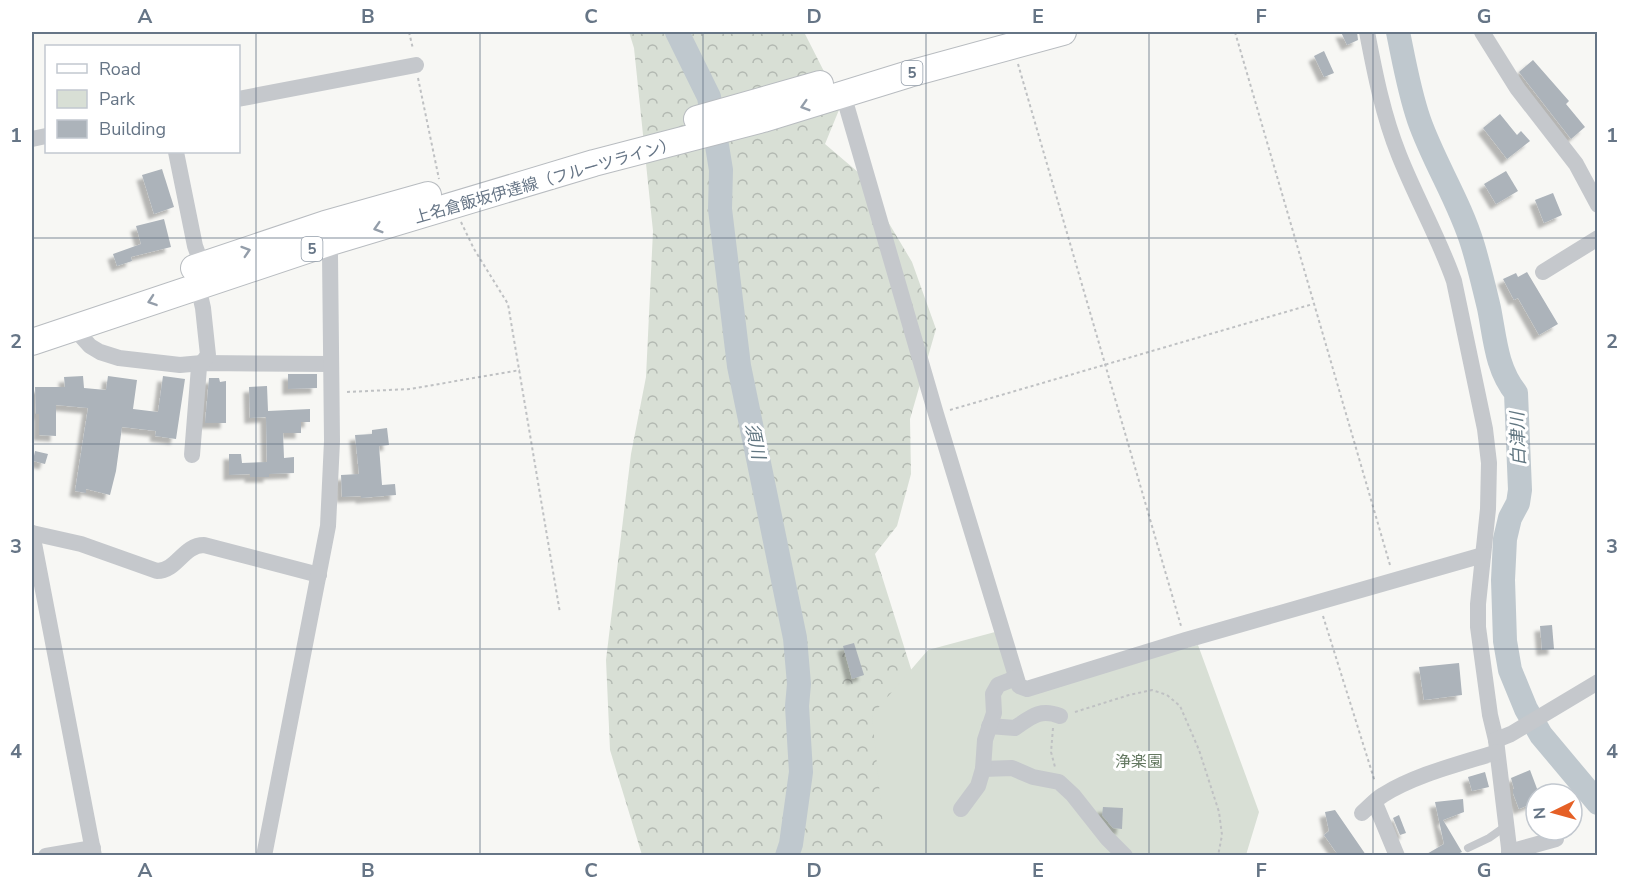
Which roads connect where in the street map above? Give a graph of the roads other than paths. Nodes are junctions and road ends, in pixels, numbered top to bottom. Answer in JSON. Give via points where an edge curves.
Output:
{"nodes":[{"id":1,"x":1063,"y":32,"type":"edge"},
{"id":2,"x":1367,"y":32,"type":"edge"},
{"id":3,"x":1482,"y":32,"type":"edge"},
{"id":4,"x":1008,"y":39,"type":"edge"},
{"id":5,"x":416,"y":65,"type":"road end"},
{"id":6,"x":843,"y":94,"type":"junction"},
{"id":7,"x":240,"y":99,"type":"edge"},
{"id":8,"x":760,"y":110,"type":"junction"},
{"id":9,"x":176,"y":153,"type":"edge"},
{"id":10,"x":1598,"y":205,"type":"edge"},
{"id":11,"x":327,"y":234,"type":"junction"},
{"id":12,"x":1598,"y":238,"type":"edge"},
{"id":13,"x":1543,"y":272,"type":"dead end"},
{"id":14,"x":200,"y":275,"type":"junction"},
{"id":15,"x":32,"y":324,"type":"edge"},
{"id":16,"x":76,"y":327,"type":"junction"},
{"id":17,"x":32,"y":342,"type":"edge"},
{"id":18,"x":202,"y":363,"type":"junction"},
{"id":19,"x":331,"y":364,"type":"junction"},
{"id":20,"x":192,"y":455,"type":"dead end"},
{"id":21,"x":32,"y":533,"type":"edge"},
{"id":22,"x":1483,"y":555,"type":"junction"},
{"id":23,"x":319,"y":575,"type":"junction"},
{"id":24,"x":1016,"y":678,"type":"junction"},
{"id":25,"x":1598,"y":682,"type":"edge"},
{"id":26,"x":1060,"y":716,"type":"road end"},
{"id":27,"x":989,"y":726,"type":"junction"},
{"id":28,"x":1497,"y":746,"type":"junction"},
{"id":29,"x":983,"y":769,"type":"junction"},
{"id":30,"x":961,"y":809,"type":"dead end"},
{"id":31,"x":1507,"y":826,"type":"junction"},
{"id":32,"x":1547,"y":842,"type":"edge"},
{"id":33,"x":1468,"y":848,"type":"dead end"},
{"id":34,"x":94,"y":852,"type":"edge"},
{"id":35,"x":1510,"y":854,"type":"edge"},
{"id":36,"x":46,"y":855,"type":"edge"},
{"id":37,"x":264,"y":855,"type":"edge"},
{"id":38,"x":1125,"y":855,"type":"edge"},
{"id":39,"x":1397,"y":855,"type":"edge"}],
"edges":[{"from":1,"to":4,"type":"main road","name":"上名倉飯坂伊達線（フルーツライン）","number":"5"},
{"from":2,"to":22,"type":"street","via":[[1386,119],[1414,194],[1445,257],[1458,300],[1488,444],[1490,480]]},
{"from":3,"to":10,"type":"street","via":[[1517,88],[1576,164]]},
{"from":4,"to":6,"type":"main road","name":"上名倉飯坂伊達線（フルーツライン）","number":"5"},
{"from":4,"to":8,"type":"main road","name":"上名倉飯坂伊達線（フルーツライン）","number":"5"},
{"from":5,"to":7,"type":"street"},
{"from":6,"to":8,"type":"main road","name":"上名倉飯坂伊達線（フルーツライン）","number":"5","one_way":true},
{"from":6,"to":24,"type":"street"},
{"from":8,"to":11,"type":"main road","name":"上名倉飯坂伊達線（フルーツライン）","number":"5"},
{"from":9,"to":14,"type":"street"},
{"from":11,"to":14,"type":"main road","name":"上名倉飯坂伊達線（フルーツライン）","number":"5"},
{"from":11,"to":19,"type":"street"},
{"from":12,"to":13,"type":"street"},
{"from":14,"to":15,"type":"main road","name":"上名倉飯坂伊達線（フルーツライン）","number":"5"},
{"from":14,"to":16,"type":"main road","name":"上名倉飯坂伊達線（フルーツライン）","number":"5","one_way":true},
{"from":14,"to":18,"type":"street","via":[[208,355]]},
{"from":16,"to":17,"type":"main road","name":"上名倉飯坂伊達線（フルーツライン）","number":"5"},
{"from":16,"to":18,"type":"street","via":[[90,346],[119,358],[180,366]]},
{"from":18,"to":19,"type":"street"},
{"from":18,"to":20,"type":"street"},
{"from":19,"to":23,"type":"street","via":[[328,526]]},
{"from":21,"to":23,"type":"street","via":[[108,552],[157,571],[169,568],[193,546],[204,545]]},
{"from":21,"to":34,"type":"street"},
{"from":22,"to":24,"type":"street","via":[[1027,689],[1019,686]]},
{"from":22,"to":28,"type":"street","via":[[1478,627]]},
{"from":23,"to":37,"type":"street"},
{"from":24,"to":27,"type":"street","via":[[998,685]]},
{"from":25,"to":28,"type":"street"},
{"from":26,"to":27,"type":"street","via":[[1040,712],[1015,728]]},
{"from":27,"to":29,"type":"street"},
{"from":28,"to":31,"type":"street"},
{"from":28,"to":39,"type":"street","via":[[1417,779],[1372,804]]},
{"from":29,"to":30,"type":"street","via":[[978,786]]},
{"from":29,"to":38,"type":"street","via":[[1012,768],[1059,782]]},
{"from":31,"to":33,"type":"lane"},
{"from":31,"to":35,"type":"street"},
{"from":32,"to":35,"type":"street"},
{"from":34,"to":36,"type":"street"}]}
